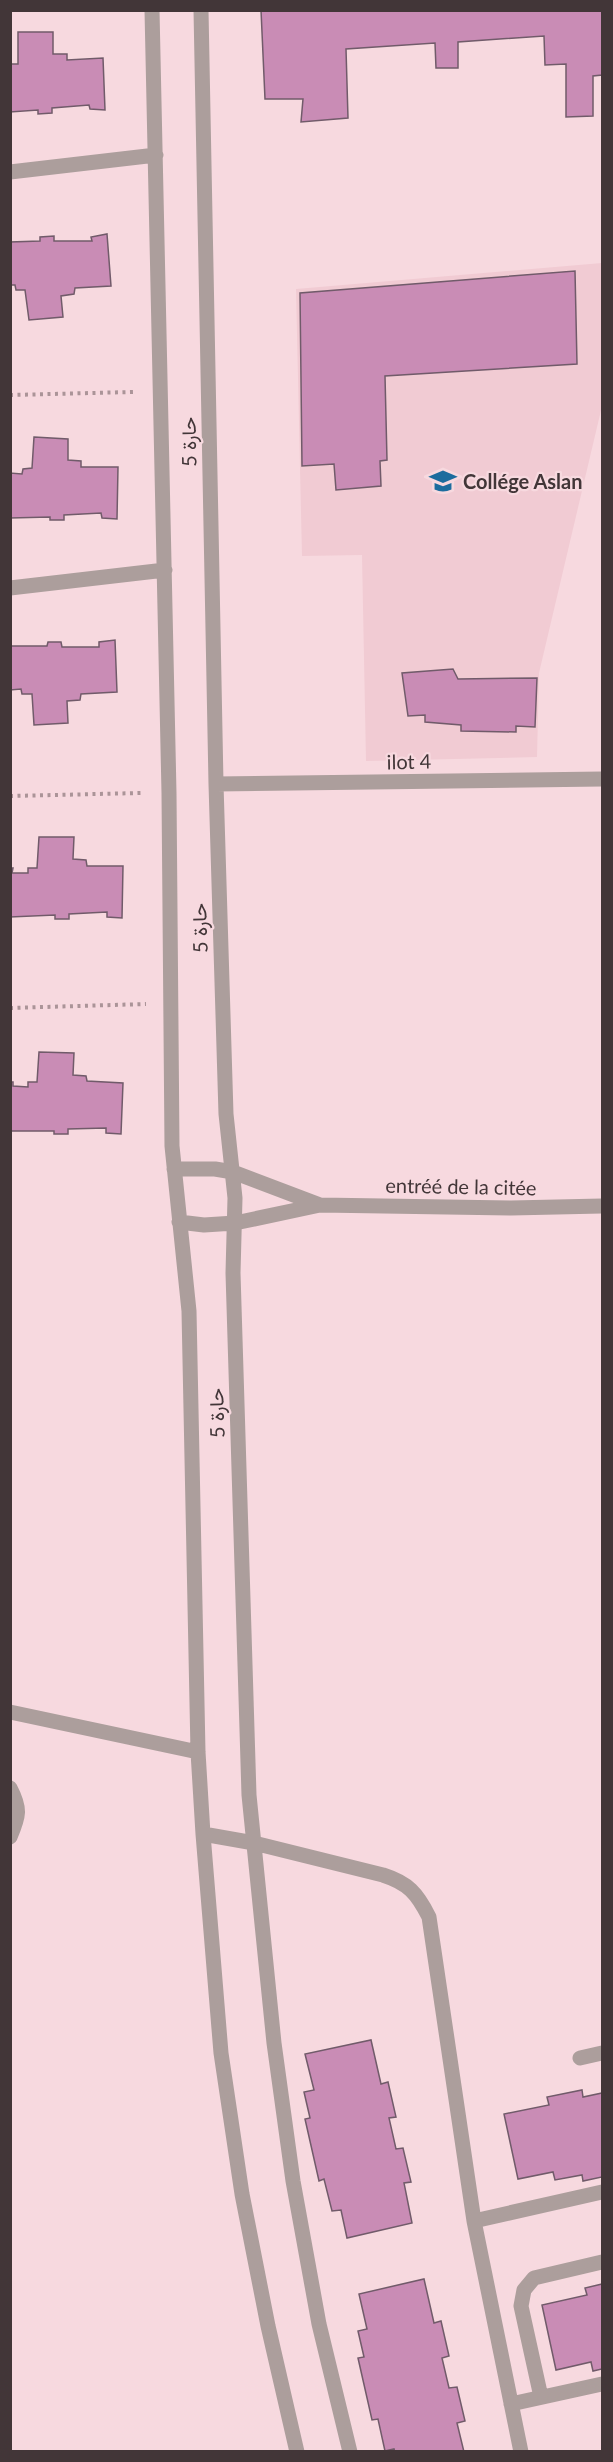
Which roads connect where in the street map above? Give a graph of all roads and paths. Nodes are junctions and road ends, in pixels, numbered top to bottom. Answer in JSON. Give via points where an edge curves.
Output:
{"nodes":[{"id":1,"x":152,"y":10,"type":"edge"},
{"id":2,"x":201,"y":10,"type":"edge"},
{"id":3,"x":156,"y":154,"type":"junction"},
{"id":4,"x":10,"y":172,"type":"edge"},
{"id":5,"x":161,"y":391,"type":"junction"},
{"id":6,"x":10,"y":395,"type":"edge"},
{"id":7,"x":165,"y":570,"type":"junction"},
{"id":8,"x":10,"y":588,"type":"edge"},
{"id":9,"x":603,"y":779,"type":"edge"},
{"id":10,"x":216,"y":784,"type":"junction"},
{"id":11,"x":169,"y":793,"type":"junction"},
{"id":12,"x":10,"y":796,"type":"edge"},
{"id":13,"x":171,"y":1004,"type":"junction"},
{"id":14,"x":10,"y":1008,"type":"edge"},
{"id":15,"x":174,"y":1169,"type":"junction"},
{"id":16,"x":233,"y":1172,"type":"junction"},
{"id":17,"x":320,"y":1205,"type":"junction"},
{"id":18,"x":603,"y":1206,"type":"edge"},
{"id":19,"x":179,"y":1222,"type":"junction"},
{"id":20,"x":235,"y":1222,"type":"junction"},
{"id":21,"x":10,"y":1712,"type":"edge"},
{"id":22,"x":198,"y":1752,"type":"junction"},
{"id":23,"x":10,"y":1788,"type":"edge"},
{"id":24,"x":203,"y":1834,"type":"junction"},
{"id":25,"x":10,"y":1838,"type":"edge"},
{"id":26,"x":254,"y":1843,"type":"junction"},
{"id":27,"x":603,"y":2053,"type":"edge"},
{"id":28,"x":580,"y":2058,"type":"dead end"},
{"id":29,"x":603,"y":2192,"type":"edge"},
{"id":30,"x":474,"y":2221,"type":"junction"},
{"id":31,"x":603,"y":2262,"type":"edge"},
{"id":32,"x":603,"y":2384,"type":"edge"},
{"id":33,"x":541,"y":2397,"type":"junction"},
{"id":34,"x":512,"y":2404,"type":"junction"},
{"id":35,"x":297,"y":2451,"type":"edge"},
{"id":36,"x":350,"y":2451,"type":"edge"},
{"id":37,"x":521,"y":2451,"type":"edge"}],
"edges":[{"from":1,"to":3,"type":"street","name":"حارة 5"},
{"from":2,"to":10,"type":"street","name":"حارة 5"},
{"from":3,"to":4,"type":"street"},
{"from":3,"to":5,"type":"street","name":"حارة 5"},
{"from":5,"to":6,"type":"path"},
{"from":5,"to":7,"type":"street","name":"حارة 5"},
{"from":7,"to":8,"type":"street"},
{"from":7,"to":11,"type":"street","name":"حارة 5"},
{"from":9,"to":10,"type":"street","name":"ilot 4"},
{"from":10,"to":16,"type":"street","name":"حارة 5","via":[[226,1114]]},
{"from":11,"to":12,"type":"path"},
{"from":11,"to":13,"type":"street","name":"حارة 5"},
{"from":13,"to":14,"type":"path"},
{"from":13,"to":15,"type":"street","name":"حارة 5"},
{"from":15,"to":16,"type":"street","name":"entréé de la citée"},
{"from":15,"to":19,"type":"street","name":"حارة 5"},
{"from":16,"to":17,"type":"street","name":"entréé de la citée"},
{"from":16,"to":20,"type":"street","name":"حارة 5"},
{"from":17,"to":18,"type":"street","name":"entréé de la citée","via":[[512,1209]]},
{"from":17,"to":20,"type":"street","name":"entréé de la citée"},
{"from":19,"to":20,"type":"street","name":"entréé de la citée"},
{"from":19,"to":22,"type":"street","name":"حارة 5","via":[[189,1311]]},
{"from":20,"to":26,"type":"street","name":"حارة 5","via":[[233,1273],[246,1746]]},
{"from":21,"to":22,"type":"street"},
{"from":22,"to":24,"type":"street","name":"حارة 5"},
{"from":23,"to":25,"type":"street","via":[[19,1816]]},
{"from":24,"to":26,"type":"street"},
{"from":24,"to":35,"type":"street","name":"حارة 5","via":[[221,2053],[242,2194]]},
{"from":26,"to":30,"type":"street","via":[[401,1881],[420,1899],[429,1917]]},
{"from":26,"to":36,"type":"street","name":"حارة 5","via":[[292,2181],[319,2324]]},
{"from":27,"to":28,"type":"street"},
{"from":29,"to":30,"type":"street"},
{"from":30,"to":34,"type":"street"},
{"from":31,"to":33,"type":"street","via":[[534,2278],[524,2290],[521,2306]]},
{"from":32,"to":33,"type":"street"},
{"from":33,"to":34,"type":"street"},
{"from":34,"to":37,"type":"street"}]}
